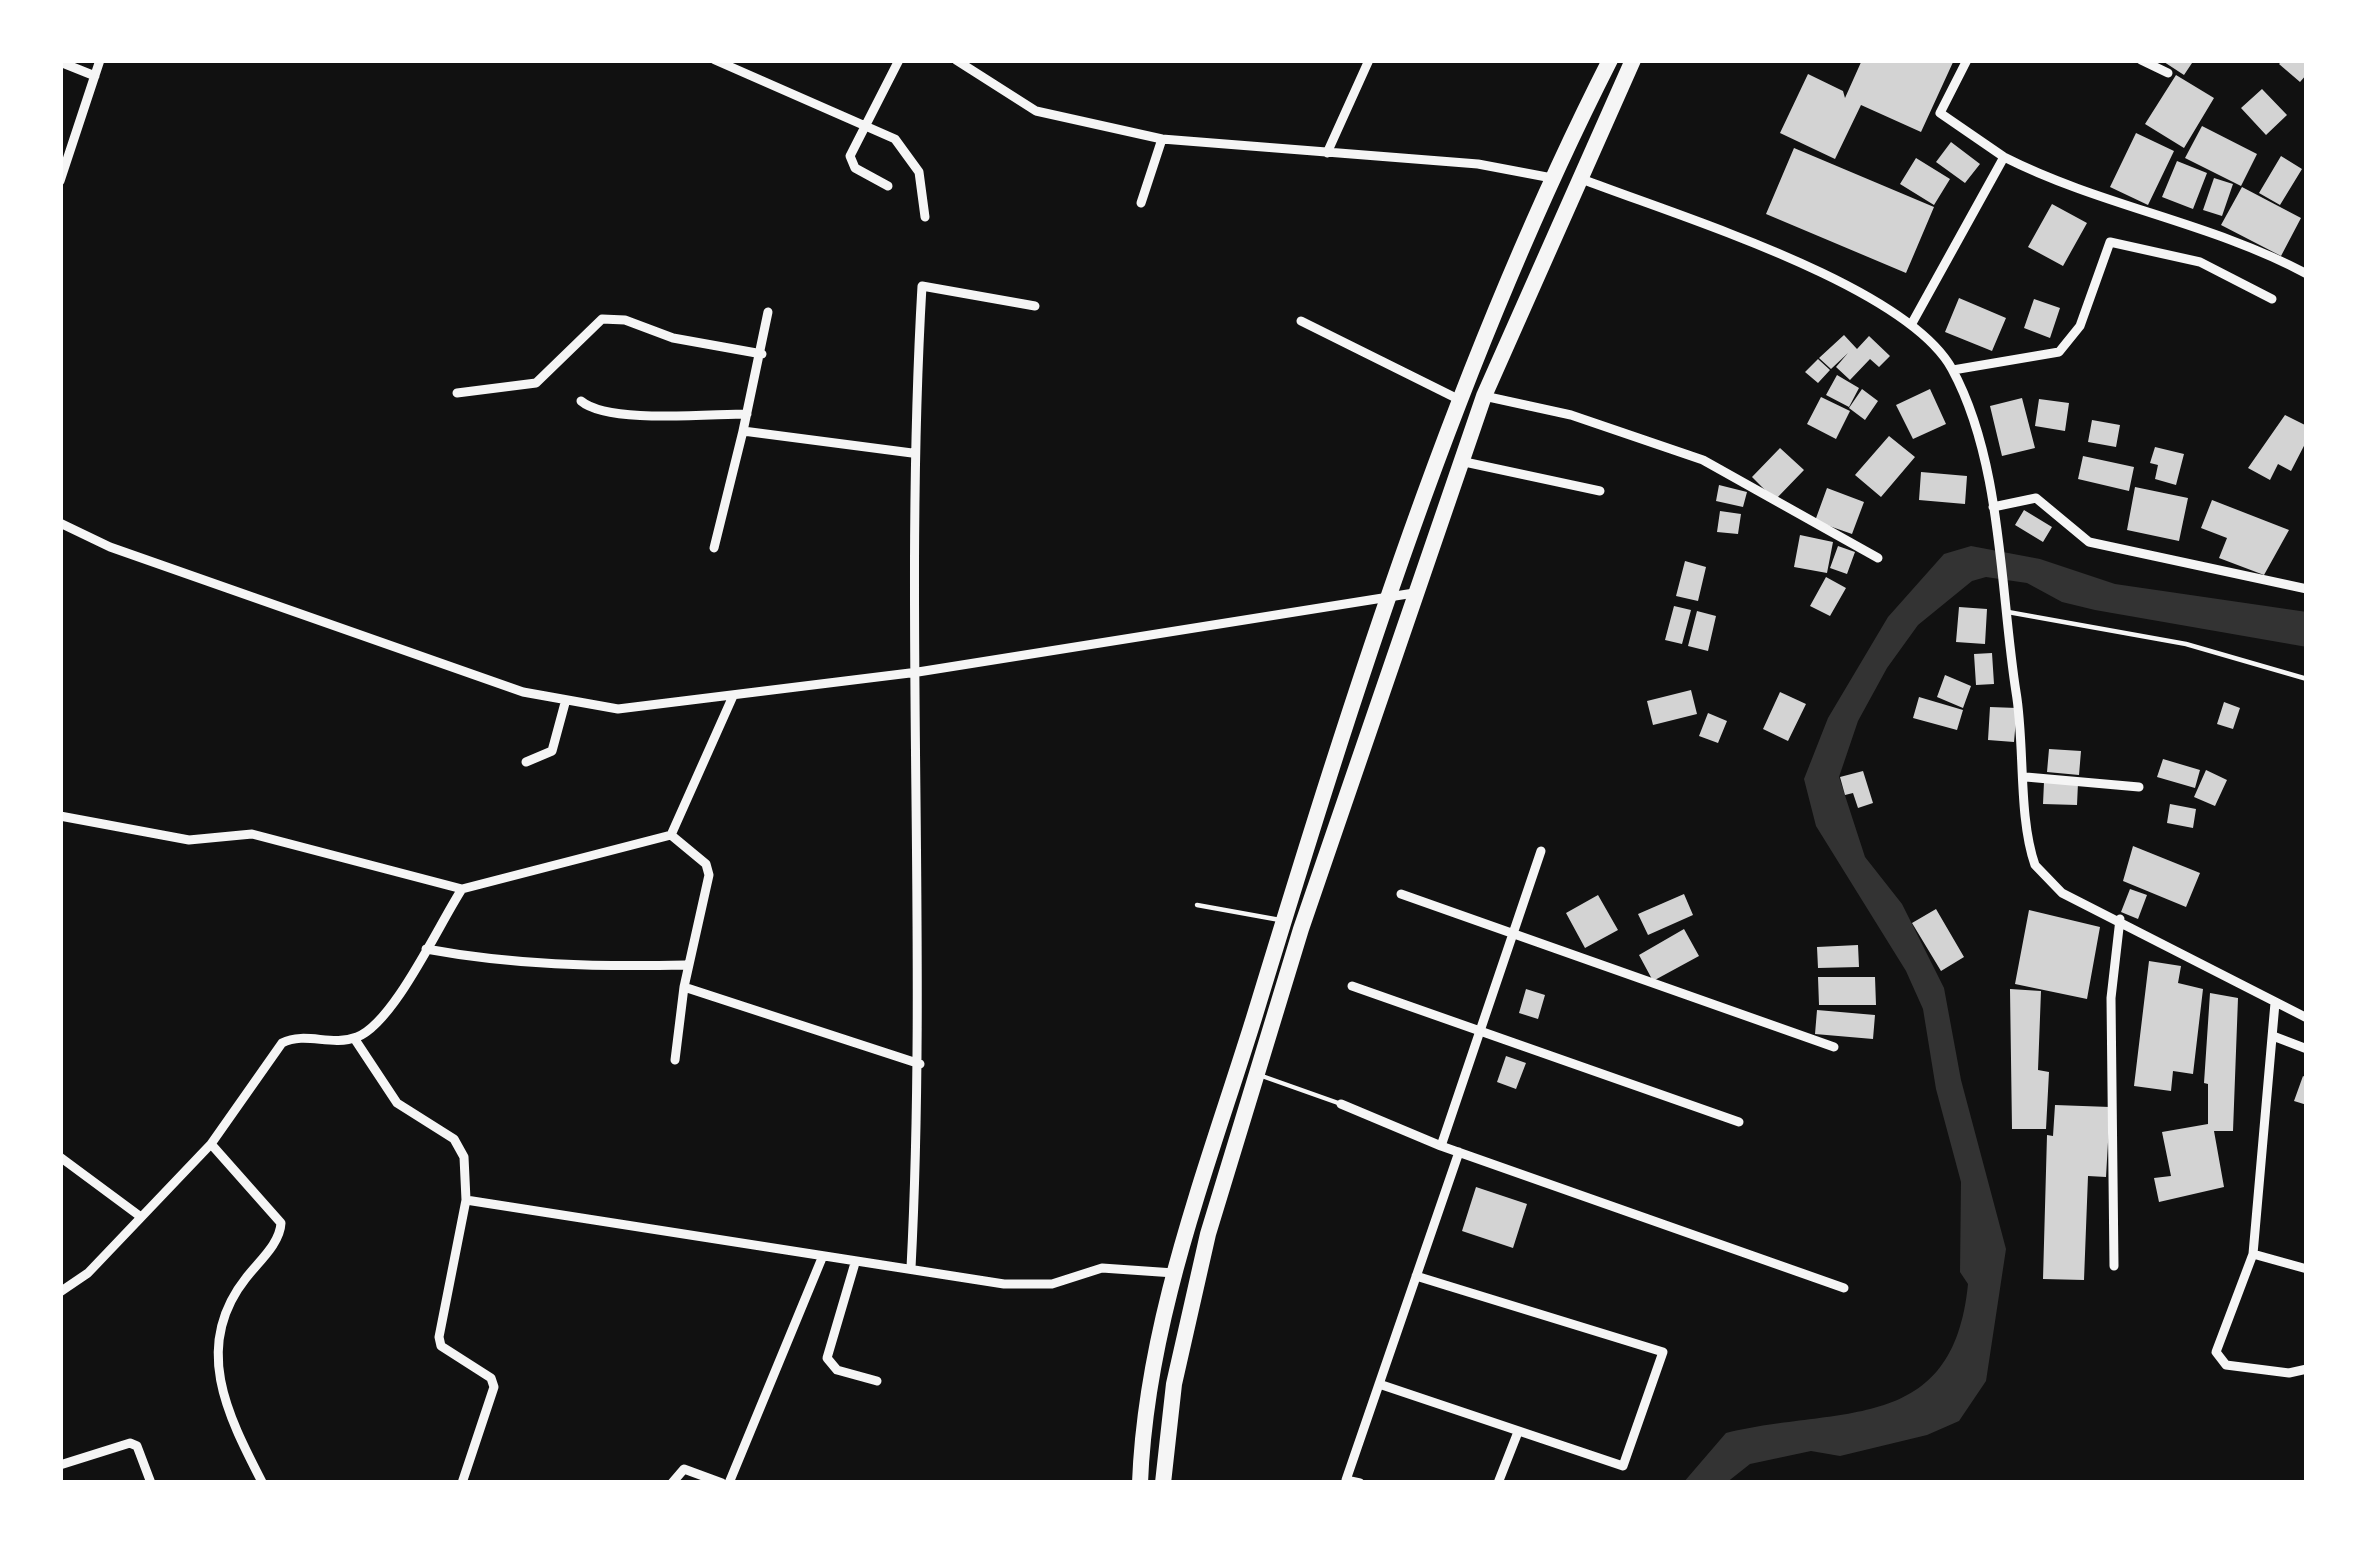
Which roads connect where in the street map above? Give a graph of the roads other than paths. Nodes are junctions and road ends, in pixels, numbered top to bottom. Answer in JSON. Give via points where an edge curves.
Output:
{"nodes":[{"id":1,"x":100,"y":60,"type":"edge"},
{"id":2,"x":715,"y":60,"type":"edge"},
{"id":3,"x":899,"y":60,"type":"edge"},
{"id":4,"x":956,"y":60,"type":"edge"},
{"id":5,"x":1369,"y":60,"type":"edge"},
{"id":6,"x":1610,"y":60,"type":"edge"},
{"id":7,"x":1633,"y":60,"type":"edge"},
{"id":8,"x":1967,"y":60,"type":"edge"},
{"id":9,"x":2141,"y":60,"type":"edge"},
{"id":10,"x":60,"y":62,"type":"edge"},
{"id":11,"x":2168,"y":74,"type":"dead end"},
{"id":12,"x":95,"y":76,"type":"junction"},
{"id":13,"x":866,"y":123,"type":"junction"},
{"id":14,"x":1162,"y":139,"type":"junction"},
{"id":15,"x":1327,"y":153,"type":"junction"},
{"id":16,"x":2004,"y":157,"type":"junction"},
{"id":17,"x":61,"y":176,"type":"edge"},
{"id":18,"x":1577,"y":177,"type":"junction"},
{"id":19,"x":1552,"y":178,"type":"junction"},
{"id":20,"x":888,"y":186,"type":"dead end"},
{"id":21,"x":1141,"y":203,"type":"dead end"},
{"id":22,"x":925,"y":217,"type":"dead end"},
{"id":23,"x":2307,"y":274,"type":"edge"},
{"id":24,"x":2272,"y":299,"type":"dead end"},
{"id":25,"x":1035,"y":306,"type":"dead end"},
{"id":26,"x":768,"y":312,"type":"dead end"},
{"id":27,"x":1301,"y":321,"type":"dead end"},
{"id":28,"x":1911,"y":325,"type":"junction"},
{"id":29,"x":762,"y":354,"type":"junction"},
{"id":30,"x":1953,"y":370,"type":"junction"},
{"id":31,"x":458,"y":393,"type":"dead end"},
{"id":32,"x":1484,"y":396,"type":"junction"},
{"id":33,"x":1460,"y":400,"type":"junction"},
{"id":34,"x":581,"y":401,"type":"dead end"},
{"id":35,"x":747,"y":414,"type":"junction"},
{"id":36,"x":743,"y":431,"type":"junction"},
{"id":37,"x":912,"y":453,"type":"junction"},
{"id":38,"x":1460,"y":461,"type":"junction"},
{"id":39,"x":1600,"y":491,"type":"dead end"},
{"id":40,"x":1993,"y":507,"type":"junction"},
{"id":41,"x":60,"y":523,"type":"edge"},
{"id":42,"x":714,"y":548,"type":"dead end"},
{"id":43,"x":1878,"y":558,"type":"dead end"},
{"id":44,"x":2307,"y":590,"type":"edge"},
{"id":45,"x":1420,"y":592,"type":"junction"},
{"id":46,"x":1393,"y":595,"type":"junction"},
{"id":47,"x":2002,"y":610,"type":"junction"},
{"id":48,"x":918,"y":672,"type":"junction"},
{"id":49,"x":2307,"y":679,"type":"edge"},
{"id":50,"x":733,"y":697,"type":"junction"},
{"id":51,"x":565,"y":703,"type":"junction"},
{"id":52,"x":526,"y":762,"type":"dead end"},
{"id":53,"x":2026,"y":777,"type":"junction"},
{"id":54,"x":2139,"y":788,"type":"dead end"},
{"id":55,"x":60,"y":816,"type":"edge"},
{"id":56,"x":671,"y":835,"type":"junction"},
{"id":57,"x":1541,"y":851,"type":"dead end"},
{"id":58,"x":462,"y":890,"type":"junction"},
{"id":59,"x":1401,"y":895,"type":"dead end"},
{"id":60,"x":1197,"y":905,"type":"dead end"},
{"id":61,"x":2120,"y":920,"type":"junction"},
{"id":62,"x":1283,"y":921,"type":"junction"},
{"id":63,"x":1513,"y":934,"type":"junction"},
{"id":64,"x":426,"y":950,"type":"junction"},
{"id":65,"x":685,"y":965,"type":"junction"},
{"id":66,"x":1352,"y":986,"type":"dead end"},
{"id":67,"x":684,"y":987,"type":"junction"},
{"id":68,"x":2275,"y":1004,"type":"junction"},
{"id":69,"x":2307,"y":1018,"type":"edge"},
{"id":70,"x":1480,"y":1031,"type":"junction"},
{"id":71,"x":2273,"y":1036,"type":"junction"},
{"id":72,"x":354,"y":1038,"type":"junction"},
{"id":73,"x":1834,"y":1047,"type":"dead end"},
{"id":74,"x":2307,"y":1049,"type":"edge"},
{"id":75,"x":675,"y":1060,"type":"dead end"},
{"id":76,"x":920,"y":1064,"type":"junction"},
{"id":77,"x":1257,"y":1075,"type":"junction"},
{"id":78,"x":1341,"y":1104,"type":"joint"},
{"id":79,"x":1739,"y":1122,"type":"dead end"},
{"id":80,"x":211,"y":1144,"type":"junction"},
{"id":81,"x":1441,"y":1146,"type":"junction"},
{"id":82,"x":1459,"y":1152,"type":"junction"},
{"id":83,"x":60,"y":1157,"type":"edge"},
{"id":84,"x":466,"y":1200,"type":"junction"},
{"id":85,"x":142,"y":1216,"type":"junction"},
{"id":86,"x":2253,"y":1254,"type":"junction"},
{"id":87,"x":822,"y":1258,"type":"junction"},
{"id":88,"x":855,"y":1263,"type":"junction"},
{"id":89,"x":2114,"y":1266,"type":"dead end"},
{"id":90,"x":910,"y":1268,"type":"junction"},
{"id":91,"x":2307,"y":1269,"type":"edge"},
{"id":92,"x":1174,"y":1273,"type":"junction"},
{"id":93,"x":1416,"y":1276,"type":"junction"},
{"id":94,"x":1844,"y":1288,"type":"dead end"},
{"id":95,"x":60,"y":1292,"type":"edge"},
{"id":96,"x":1162,"y":1327,"type":"junction"},
{"id":97,"x":1186,"y":1328,"type":"junction"},
{"id":98,"x":2307,"y":1370,"type":"edge"},
{"id":99,"x":877,"y":1381,"type":"dead end"},
{"id":100,"x":1378,"y":1384,"type":"junction"},
{"id":101,"x":1518,"y":1432,"type":"junction"},
{"id":102,"x":60,"y":1465,"type":"edge"},
{"id":103,"x":262,"y":1482,"type":"edge"},
{"id":104,"x":151,"y":1483,"type":"edge"},
{"id":105,"x":462,"y":1483,"type":"edge"},
{"id":106,"x":672,"y":1483,"type":"edge"},
{"id":107,"x":726,"y":1483,"type":"edge"},
{"id":108,"x":1140,"y":1483,"type":"edge"},
{"id":109,"x":1163,"y":1483,"type":"edge"},
{"id":110,"x":1360,"y":1483,"type":"edge"},
{"id":111,"x":1498,"y":1483,"type":"edge"}],
"edges":[{"from":1,"to":12,"type":"street"},
{"from":2,"to":13,"type":"street"},
{"from":3,"to":13,"type":"street"},
{"from":4,"to":14,"type":"street","via":[[1036,111]]},
{"from":5,"to":15,"type":"street"},
{"from":6,"to":19,"type":"highway"},
{"from":7,"to":18,"type":"highway"},
{"from":8,"to":16,"type":"street","via":[[1940,113]]},
{"from":9,"to":11,"type":"street"},
{"from":10,"to":12,"type":"street"},
{"from":12,"to":17,"type":"street"},
{"from":13,"to":20,"type":"street","via":[[850,163]]},
{"from":13,"to":22,"type":"street","via":[[909,152]]},
{"from":14,"to":15,"type":"street"},
{"from":14,"to":21,"type":"street"},
{"from":15,"to":19,"type":"street","via":[[1492,165]]},
{"from":16,"to":23,"type":"street","via":[[2144,215],[2249,243]]},
{"from":16,"to":28,"type":"street"},
{"from":18,"to":28,"type":"street","via":[[1779,254]]},
{"from":18,"to":32,"type":"highway"},
{"from":19,"to":33,"type":"highway"},
{"from":24,"to":30,"type":"street","via":[[2200,262],[2110,242],[2080,326],[2059,352]]},
{"from":25,"to":37,"type":"street","via":[[922,286]]},
{"from":26,"to":29,"type":"street"},
{"from":27,"to":33,"type":"street"},
{"from":28,"to":30,"type":"street"},
{"from":29,"to":31,"type":"street","via":[[602,320],[536,383]]},
{"from":29,"to":35,"type":"street"},
{"from":30,"to":40,"type":"street"},
{"from":32,"to":38,"type":"highway"},
{"from":32,"to":43,"type":"street","via":[[1703,460]]},
{"from":33,"to":46,"type":"highway"},
{"from":34,"to":35,"type":"street","via":[[632,414]]},
{"from":35,"to":36,"type":"street"},
{"from":36,"to":37,"type":"street"},
{"from":36,"to":42,"type":"street"},
{"from":37,"to":48,"type":"street"},
{"from":38,"to":39,"type":"street"},
{"from":38,"to":45,"type":"highway"},
{"from":40,"to":44,"type":"street","via":[[2036,498],[2089,542]]},
{"from":40,"to":47,"type":"street"},
{"from":41,"to":51,"type":"street","via":[[321,624]]},
{"from":45,"to":46,"type":"street"},
{"from":45,"to":77,"type":"highway"},
{"from":46,"to":48,"type":"street"},
{"from":46,"to":62,"type":"highway"},
{"from":47,"to":49,"type":"lane","via":[[2186,644]]},
{"from":47,"to":53,"type":"street"},
{"from":48,"to":50,"type":"street"},
{"from":48,"to":76,"type":"street"},
{"from":50,"to":51,"type":"street","via":[[618,709]]},
{"from":50,"to":56,"type":"street"},
{"from":51,"to":52,"type":"street","via":[[552,751]]},
{"from":53,"to":54,"type":"street"},
{"from":53,"to":61,"type":"street","via":[[2031,854],[2042,877]]},
{"from":55,"to":58,"type":"street","via":[[189,840],[253,834]]},
{"from":56,"to":58,"type":"street"},
{"from":56,"to":65,"type":"street","via":[[709,875]]},
{"from":57,"to":63,"type":"street"},
{"from":58,"to":64,"type":"street"},
{"from":59,"to":63,"type":"street"},
{"from":60,"to":62,"type":"lane"},
{"from":61,"to":68,"type":"street"},
{"from":61,"to":89,"type":"street","via":[[2111,998]]},
{"from":62,"to":92,"type":"highway"},
{"from":63,"to":70,"type":"street"},
{"from":63,"to":73,"type":"street"},
{"from":64,"to":65,"type":"street","via":[[564,966]]},
{"from":64,"to":72,"type":"street","via":[[378,1022]]},
{"from":65,"to":67,"type":"street"},
{"from":66,"to":70,"type":"street"},
{"from":67,"to":75,"type":"street"},
{"from":67,"to":76,"type":"street"},
{"from":68,"to":69,"type":"street"},
{"from":68,"to":71,"type":"street"},
{"from":70,"to":79,"type":"street"},
{"from":70,"to":81,"type":"street"},
{"from":71,"to":74,"type":"street"},
{"from":71,"to":86,"type":"street"},
{"from":72,"to":80,"type":"street","via":[[282,1043]]},
{"from":72,"to":84,"type":"street","via":[[398,1103],[460,1146]]},
{"from":76,"to":90,"type":"street"},
{"from":77,"to":78,"type":"lane"},
{"from":77,"to":97,"type":"highway"},
{"from":78,"to":81,"type":"street"},
{"from":80,"to":85,"type":"street"},
{"from":80,"to":103,"type":"street","via":[[281,1223],[278,1238],[225,1304],[217,1338],[230,1419]]},
{"from":81,"to":82,"type":"street"},
{"from":82,"to":93,"type":"street"},
{"from":82,"to":94,"type":"street"},
{"from":83,"to":85,"type":"street"},
{"from":84,"to":87,"type":"street"},
{"from":84,"to":105,"type":"street","via":[[439,1337],[494,1387]]},
{"from":85,"to":95,"type":"street"},
{"from":86,"to":91,"type":"street"},
{"from":86,"to":98,"type":"street","via":[[2219,1342],[2220,1361]]},
{"from":87,"to":88,"type":"street"},
{"from":87,"to":107,"type":"street"},
{"from":88,"to":90,"type":"street"},
{"from":88,"to":99,"type":"street","via":[[826,1358],[837,1370]]},
{"from":90,"to":92,"type":"street","via":[[1032,1285],[1102,1268]]},
{"from":92,"to":96,"type":"highway"},
{"from":93,"to":100,"type":"street"},
{"from":93,"to":101,"type":"street","via":[[1663,1352],[1623,1466]]},
{"from":96,"to":97,"type":"highway"},
{"from":96,"to":108,"type":"highway"},
{"from":97,"to":109,"type":"highway"},
{"from":100,"to":101,"type":"street"},
{"from":100,"to":110,"type":"street","via":[[1346,1480]]},
{"from":101,"to":111,"type":"street"},
{"from":102,"to":104,"type":"street","via":[[130,1443]]},
{"from":106,"to":107,"type":"street","via":[[685,1468]]}]}
